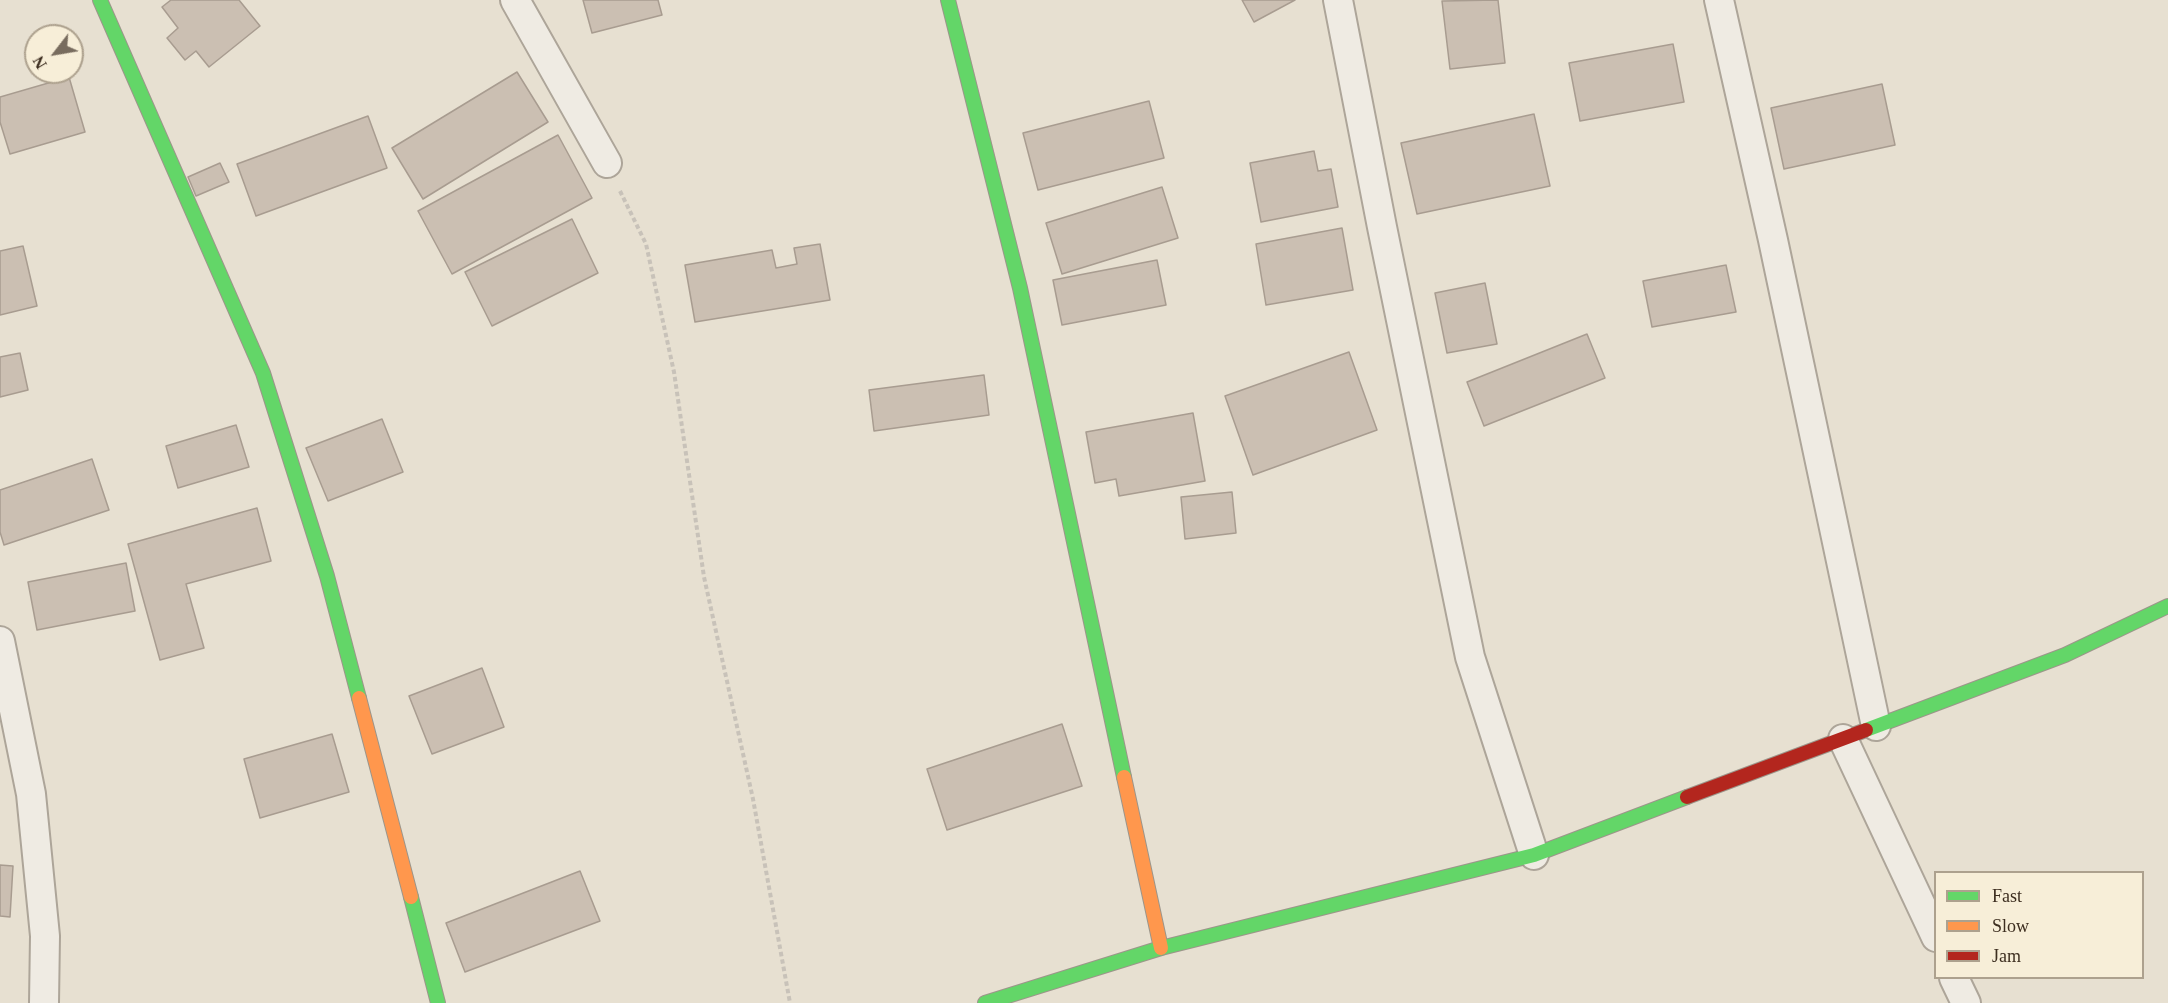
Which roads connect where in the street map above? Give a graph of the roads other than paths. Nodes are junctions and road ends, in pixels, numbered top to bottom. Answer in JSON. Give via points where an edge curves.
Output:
{"nodes":[{"id":1,"x":100,"y":0,"type":"edge"},
{"id":2,"x":514,"y":0,"type":"edge"},
{"id":3,"x":948,"y":0,"type":"edge"},
{"id":4,"x":1338,"y":0,"type":"edge"},
{"id":5,"x":1719,"y":0,"type":"edge"},
{"id":6,"x":607,"y":163,"type":"road end"},
{"id":7,"x":2168,"y":606,"type":"edge"},
{"id":8,"x":0,"y":641,"type":"edge"},
{"id":9,"x":1876,"y":726,"type":"junction"},
{"id":10,"x":1843,"y":739,"type":"junction"},
{"id":11,"x":1534,"y":855,"type":"junction"},
{"id":12,"x":1934,"y":935,"type":"edge"},
{"id":13,"x":1161,"y":948,"type":"junction"},
{"id":14,"x":1954,"y":979,"type":"edge"},
{"id":15,"x":44,"y":1003,"type":"edge"},
{"id":16,"x":438,"y":1003,"type":"edge"},
{"id":17,"x":985,"y":1003,"type":"edge"},
{"id":18,"x":1966,"y":1003,"type":"edge"}],
"edges":[{"from":1,"to":16,"type":"street","via":[[263,373],[327,576]]},
{"from":2,"to":6,"type":"street"},
{"from":3,"to":13,"type":"street","via":[[1020,288]]},
{"from":4,"to":11,"type":"street","via":[[1470,657]]},
{"from":5,"to":9,"type":"street"},
{"from":7,"to":9,"type":"street","via":[[2066,655]]},
{"from":8,"to":15,"type":"street","via":[[31,794],[45,936]]},
{"from":9,"to":10,"type":"street"},
{"from":10,"to":11,"type":"street"},
{"from":10,"to":12,"type":"street"},
{"from":11,"to":13,"type":"street"},
{"from":13,"to":17,"type":"street"},
{"from":14,"to":18,"type":"street"}]}
